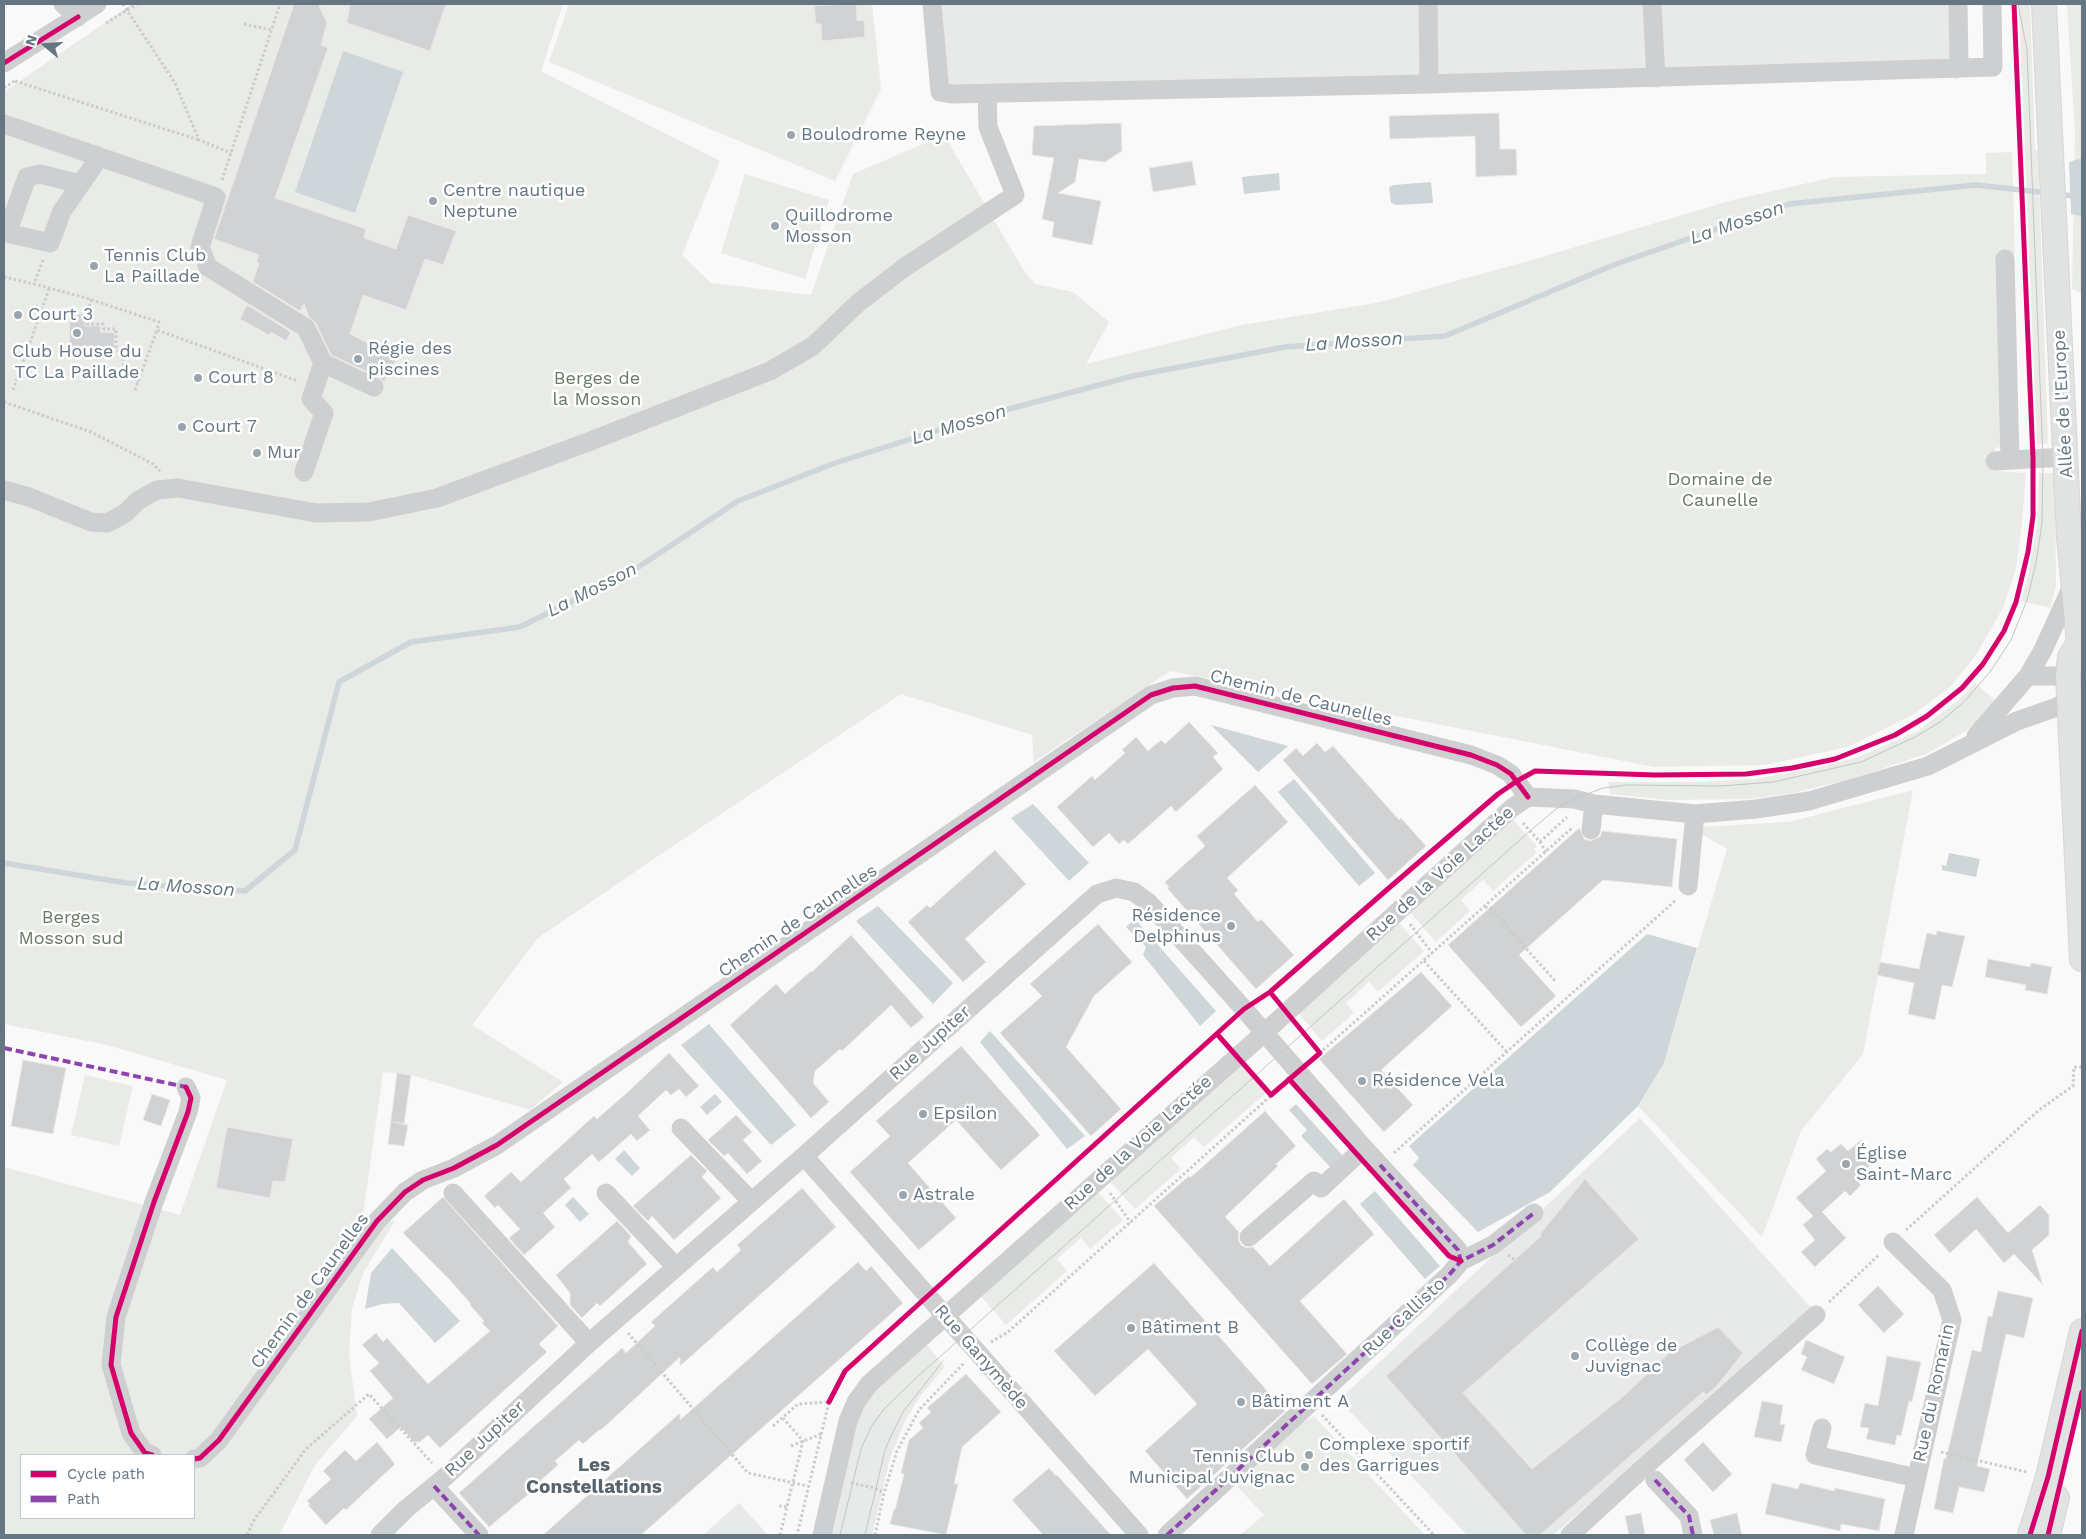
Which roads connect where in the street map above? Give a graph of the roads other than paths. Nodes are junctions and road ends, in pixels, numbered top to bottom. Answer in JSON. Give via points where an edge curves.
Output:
{"nodes":[{"id":1,"x":63,"y":4,"type":"edge"},
{"id":2,"x":97,"y":4,"type":"edge"},
{"id":3,"x":932,"y":4,"type":"edge"},
{"id":4,"x":1428,"y":4,"type":"edge"},
{"id":5,"x":1652,"y":4,"type":"edge"},
{"id":6,"x":1958,"y":4,"type":"edge"},
{"id":7,"x":1992,"y":4,"type":"edge"},
{"id":8,"x":2044,"y":4,"type":"edge"},
{"id":9,"x":78,"y":17,"type":"junction"},
{"id":10,"x":4,"y":63,"type":"edge"},
{"id":11,"x":1956,"y":69,"type":"junction"},
{"id":12,"x":1656,"y":78,"type":"junction"},
{"id":13,"x":1429,"y":84,"type":"junction"},
{"id":14,"x":987,"y":93,"type":"junction"},
{"id":15,"x":4,"y":124,"type":"edge"},
{"id":16,"x":87,"y":152,"type":"junction"},
{"id":17,"x":80,"y":184,"type":"junction"},
{"id":18,"x":2005,"y":259,"type":"dead end"},
{"id":19,"x":323,"y":363,"type":"junction"},
{"id":20,"x":374,"y":387,"type":"dead end"},
{"id":21,"x":2065,"y":457,"type":"junction"},
{"id":22,"x":304,"y":472,"type":"dead end"},
{"id":23,"x":4,"y":490,"type":"edge"},
{"id":24,"x":2074,"y":581,"type":"junction"},
{"id":25,"x":2081,"y":646,"type":"edge"},
{"id":26,"x":2028,"y":676,"type":"junction"},
{"id":27,"x":2075,"y":684,"type":"edge"},
{"id":28,"x":1964,"y":748,"type":"junction"},
{"id":29,"x":1528,"y":798,"type":"junction"},
{"id":30,"x":1594,"y":804,"type":"junction"},
{"id":31,"x":1695,"y":814,"type":"junction"},
{"id":32,"x":1582,"y":828,"type":"road end"},
{"id":33,"x":1682,"y":893,"type":"road end"},
{"id":34,"x":2082,"y":959,"type":"edge"},
{"id":35,"x":1264,"y":1032,"type":"junction"},
{"id":36,"x":186,"y":1087,"type":"dead end"},
{"id":37,"x":681,"y":1128,"type":"dead end"},
{"id":38,"x":1364,"y":1148,"type":"junction"},
{"id":39,"x":804,"y":1156,"type":"junction"},
{"id":40,"x":606,"y":1192,"type":"dead end"},
{"id":41,"x":453,"y":1193,"type":"dead end"},
{"id":42,"x":751,"y":1201,"type":"junction"},
{"id":43,"x":1534,"y":1213,"type":"dead end"},
{"id":44,"x":1248,"y":1236,"type":"dead end"},
{"id":45,"x":1893,"y":1242,"type":"road end"},
{"id":46,"x":1461,"y":1260,"type":"junction"},
{"id":47,"x":676,"y":1267,"type":"junction"},
{"id":48,"x":945,"y":1315,"type":"junction"},
{"id":49,"x":1816,"y":1315,"type":"road end"},
{"id":50,"x":2082,"y":1331,"type":"edge"},
{"id":51,"x":589,"y":1343,"type":"junction"},
{"id":52,"x":2082,"y":1392,"type":"edge"},
{"id":53,"x":1822,"y":1428,"type":"dead end"},
{"id":54,"x":148,"y":1454,"type":"edge"},
{"id":55,"x":195,"y":1459,"type":"edge"},
{"id":56,"x":1917,"y":1478,"type":"junction"},
{"id":57,"x":1655,"y":1480,"type":"dead end"},
{"id":58,"x":439,"y":1481,"type":"junction"},
{"id":59,"x":380,"y":1535,"type":"edge"},
{"id":60,"x":479,"y":1535,"type":"edge"},
{"id":61,"x":822,"y":1535,"type":"edge"},
{"id":62,"x":1139,"y":1535,"type":"edge"},
{"id":63,"x":1167,"y":1535,"type":"edge"},
{"id":64,"x":1570,"y":1535,"type":"edge"},
{"id":65,"x":1693,"y":1535,"type":"edge"},
{"id":66,"x":1904,"y":1535,"type":"edge"},
{"id":67,"x":2030,"y":1535,"type":"edge"},
{"id":68,"x":2048,"y":1535,"type":"edge"}],
"edges":[{"from":1,"to":9,"type":"street"},
{"from":2,"to":9,"type":"street"},
{"from":3,"to":14,"type":"street","via":[[940,92]]},
{"from":4,"to":13,"type":"street"},
{"from":5,"to":12,"type":"street"},
{"from":6,"to":11,"type":"street","via":[[1959,62]]},
{"from":7,"to":11,"type":"street","via":[[1993,67]]},
{"from":8,"to":21,"type":"main road","name":"Allée de l'Europe"},
{"from":9,"to":10,"type":"street"},
{"from":11,"to":12,"type":"street"},
{"from":12,"to":13,"type":"street"},
{"from":13,"to":14,"type":"street"},
{"from":14,"to":23,"type":"street","via":[[988,127],[1014,195],[905,267],[858,303],[813,346],[770,370],[437,498],[370,512],[316,514],[178,488],[157,490],[107,523],[91,522],[30,496]]},
{"from":15,"to":16,"type":"street"},
{"from":16,"to":17,"type":"street","via":[[94,165]]},
{"from":16,"to":19,"type":"street","via":[[216,197],[200,248],[208,267],[306,328]]},
{"from":17,"to":17,"type":"street","via":[[62,211],[50,243],[7,233],[27,177],[40,174]]},
{"from":18,"to":21,"type":"street","via":[[2003,461]]},
{"from":19,"to":20,"type":"street"},
{"from":19,"to":22,"type":"street","via":[[310,399],[324,413]]},
{"from":21,"to":24,"type":"main road","name":"Allée de l'Europe"},
{"from":24,"to":25,"type":"main road","name":"Allée de l'Europe"},
{"from":24,"to":26,"type":"street"},
{"from":25,"to":27,"type":"main road","name":"Allée de l'Europe","via":[[2070,657]]},
{"from":26,"to":27,"type":"street"},
{"from":26,"to":28,"type":"street"},
{"from":27,"to":28,"type":"street","via":[[2056,707],[2017,721]]},
{"from":27,"to":34,"type":"main road","name":"Allée de l'Europe"},
{"from":28,"to":31,"type":"street","via":[[1914,771],[1810,801]]},
{"from":29,"to":30,"type":"street","via":[[1574,799]]},
{"from":29,"to":35,"type":"street","name":"Rue de la Voie Lactée","via":[[1512,808]]},
{"from":29,"to":55,"type":"street","name":"Chemin de Caunelles","via":[[1511,774],[1472,755],[1195,686],[1151,695],[497,1145],[405,1192],[377,1221],[219,1440]]},
{"from":30,"to":31,"type":"street"},
{"from":30,"to":32,"type":"street"},
{"from":31,"to":33,"type":"street"},
{"from":35,"to":38,"type":"street"},
{"from":35,"to":39,"type":"street","name":"Rue Jupiter","via":[[1149,903],[1134,892],[1116,888],[1097,894]]},
{"from":35,"to":48,"type":"street","name":"Rue de la Voie Lactée"},
{"from":36,"to":54,"type":"street","via":[[191,1098],[188,1112],[116,1317],[111,1365],[131,1433]]},
{"from":37,"to":42,"type":"street"},
{"from":38,"to":44,"type":"street","via":[[1320,1188],[1314,1181]]},
{"from":38,"to":46,"type":"street","via":[[1458,1250]]},
{"from":39,"to":42,"type":"street","name":"Rue Jupiter"},
{"from":39,"to":48,"type":"street","name":"Rue Ganymède"},
{"from":40,"to":47,"type":"street"},
{"from":41,"to":51,"type":"street"},
{"from":42,"to":47,"type":"street","name":"Rue Jupiter"},
{"from":43,"to":46,"type":"street","via":[[1493,1245]]},
{"from":45,"to":56,"type":"street","name":"Rue du Romarin","via":[[1942,1290],[1952,1320]]},
{"from":46,"to":63,"type":"street","name":"Rue Callisto","via":[[1449,1275]]},
{"from":47,"to":51,"type":"street","name":"Rue Jupiter"},
{"from":48,"to":61,"type":"street","name":"Rue de la Voie Lactée","via":[[869,1384],[856,1402],[848,1421]]},
{"from":48,"to":62,"type":"street","name":"Rue Ganymède"},
{"from":49,"to":64,"type":"street"},
{"from":50,"to":67,"type":"main road","via":[[2048,1477]]},
{"from":51,"to":58,"type":"street","name":"Rue Jupiter"},
{"from":52,"to":68,"type":"main road"},
{"from":53,"to":56,"type":"street","via":[[1815,1455]]},
{"from":56,"to":66,"type":"street","name":"Rue du Romarin"},
{"from":57,"to":65,"type":"street","via":[[1688,1516]]},
{"from":58,"to":59,"type":"street","name":"Rue Jupiter"},
{"from":58,"to":60,"type":"street"}]}
